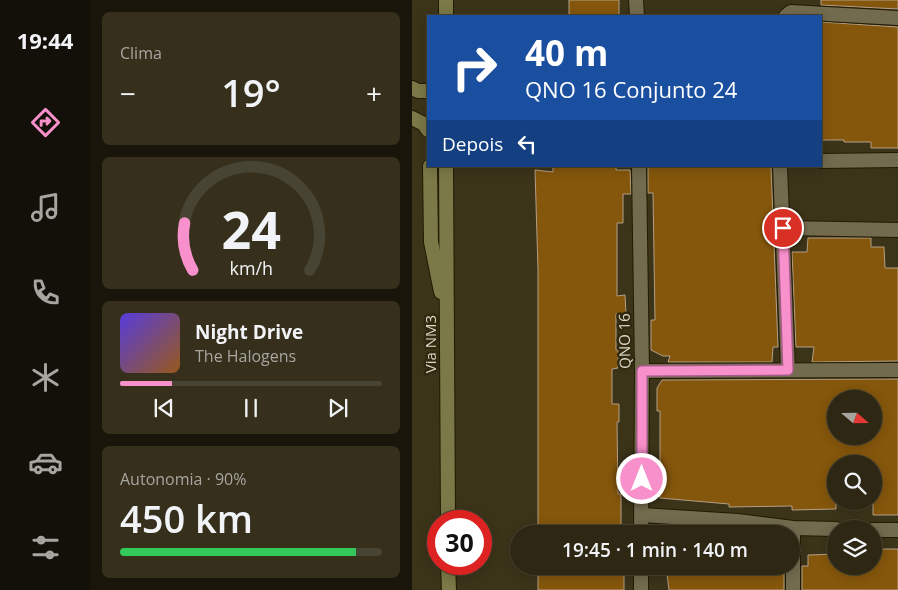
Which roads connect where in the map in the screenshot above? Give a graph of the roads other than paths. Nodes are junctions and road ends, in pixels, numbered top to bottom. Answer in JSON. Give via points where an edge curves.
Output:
{"nodes":[{"id":1,"x":446,"y":0,"type":"edge"},
{"id":2,"x":636,"y":0,"type":"edge"},
{"id":3,"x":789,"y":9,"type":"edge"},
{"id":4,"x":446,"y":15,"type":"edge"},
{"id":5,"x":637,"y":15,"type":"edge"},
{"id":6,"x":898,"y":18,"type":"edge"},
{"id":7,"x":412,"y":88,"type":"edge"},
{"id":8,"x":427,"y":91,"type":"edge"},
{"id":9,"x":412,"y":118,"type":"edge"},
{"id":10,"x":427,"y":128,"type":"edge"},
{"id":11,"x":898,"y":160,"type":"edge"},
{"id":12,"x":822,"y":161,"type":"edge"},
{"id":13,"x":430,"y":167,"type":"edge"},
{"id":14,"x":446,"y":167,"type":"edge"},
{"id":15,"x":639,"y":167,"type":"edge"},
{"id":16,"x":780,"y":167,"type":"edge"},
{"id":17,"x":783,"y":228,"type":"junction"},
{"id":18,"x":898,"y":230,"type":"edge"},
{"id":19,"x":447,"y":325,"type":"junction"},
{"id":20,"x":788,"y":370,"type":"junction"},
{"id":21,"x":898,"y":370,"type":"edge"},
{"id":22,"x":642,"y":371,"type":"junction"},
{"id":23,"x":448,"y":510,"type":"edge"},
{"id":24,"x":642,"y":515,"type":"junction"},
{"id":25,"x":641,"y":525,"type":"edge"},
{"id":26,"x":766,"y":525,"type":"edge"},
{"id":27,"x":800,"y":528,"type":"edge"},
{"id":28,"x":827,"y":529,"type":"edge"},
{"id":29,"x":882,"y":530,"type":"edge"},
{"id":30,"x":898,"y":530,"type":"edge"},
{"id":31,"x":448,"y":575,"type":"edge"},
{"id":32,"x":641,"y":575,"type":"edge"},
{"id":33,"x":793,"y":575,"type":"edge"},
{"id":34,"x":449,"y":590,"type":"edge"},
{"id":35,"x":641,"y":590,"type":"edge"},
{"id":36,"x":793,"y":590,"type":"edge"}],
"edges":[{"from":1,"to":4,"type":"main road"},
{"from":2,"to":5,"type":"street"},
{"from":3,"to":6,"type":"street"},
{"from":7,"to":8,"type":"main road"},
{"from":9,"to":10,"type":"main road"},
{"from":11,"to":12,"type":"street"},
{"from":13,"to":19,"type":"main road","via":[[431,242]]},
{"from":14,"to":19,"type":"main road","name":"Via NM3"},
{"from":15,"to":22,"type":"street","name":"QNO 16"},
{"from":16,"to":17,"type":"street"},
{"from":17,"to":18,"type":"street"},
{"from":17,"to":20,"type":"street"},
{"from":19,"to":23,"type":"main road","name":"Via NM3"},
{"from":20,"to":21,"type":"street"},
{"from":20,"to":22,"type":"street"},
{"from":22,"to":24,"type":"street","name":"QNO 16"},
{"from":24,"to":25,"type":"street","name":"QNO 16"},
{"from":24,"to":26,"type":"street"},
{"from":27,"to":28,"type":"street"},
{"from":29,"to":30,"type":"street"},
{"from":31,"to":34,"type":"main road"},
{"from":32,"to":35,"type":"street"},
{"from":33,"to":36,"type":"street"}]}
